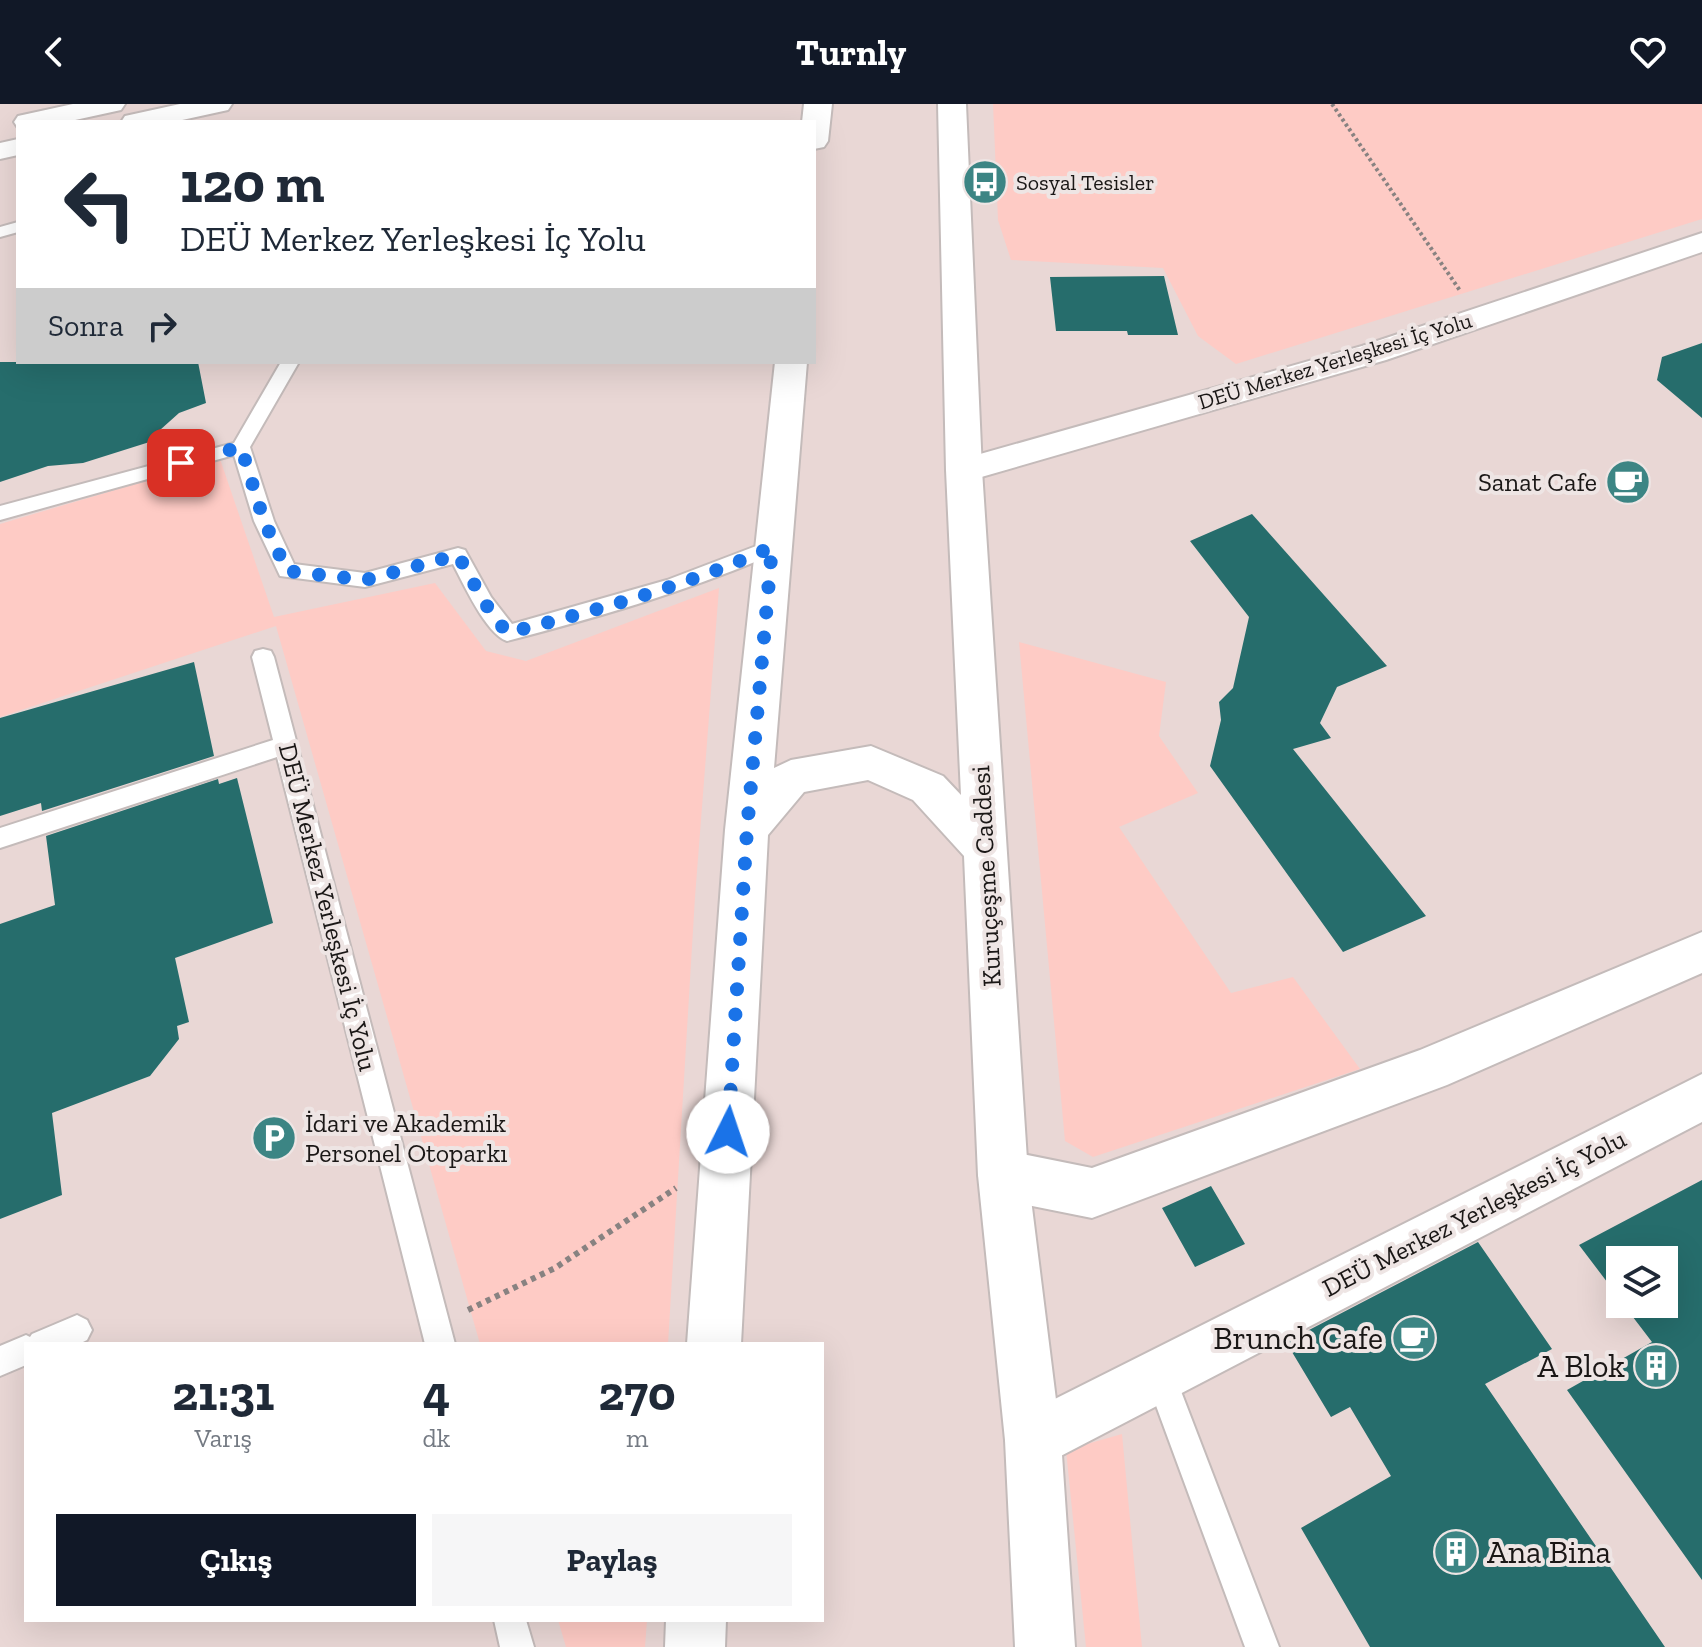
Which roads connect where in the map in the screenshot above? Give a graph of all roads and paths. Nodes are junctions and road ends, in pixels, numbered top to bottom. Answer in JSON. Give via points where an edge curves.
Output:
{"nodes":[{"id":1,"x":111,"y":104,"type":"edge"},
{"id":2,"x":218,"y":104,"type":"edge"},
{"id":3,"x":952,"y":104,"type":"edge"},
{"id":4,"x":1332,"y":104,"type":"edge"},
{"id":5,"x":68,"y":118,"type":"edge"},
{"id":6,"x":48,"y":120,"type":"edge"},
{"id":7,"x":144,"y":120,"type":"edge"},
{"id":8,"x":1702,"y":242,"type":"edge"},
{"id":9,"x":1484,"y":315,"type":"junction"},
{"id":10,"x":289,"y":364,"type":"edge"},
{"id":11,"x":791,"y":364,"type":"edge"},
{"id":12,"x":241,"y":447,"type":"junction"},
{"id":13,"x":964,"y":470,"type":"junction"},
{"id":14,"x":0,"y":513,"type":"edge"},
{"id":15,"x":772,"y":547,"type":"junction"},
{"id":16,"x":263,"y":657,"type":"dead end"},
{"id":17,"x":286,"y":745,"type":"junction"},
{"id":18,"x":747,"y":830,"type":"junction"},
{"id":19,"x":0,"y":838,"type":"edge"},
{"id":20,"x":984,"y":849,"type":"junction"},
{"id":21,"x":1702,"y":952,"type":"edge"},
{"id":22,"x":1702,"y":1097,"type":"edge"},
{"id":23,"x":1003,"y":1175,"type":"junction"},
{"id":24,"x":677,"y":1187,"type":"dead end"},
{"id":25,"x":77,"y":1330,"type":"dead end"},
{"id":26,"x":437,"y":1335,"type":"edge"},
{"id":27,"x":47,"y":1342,"type":"edge"},
{"id":28,"x":714,"y":1342,"type":"edge"},
{"id":29,"x":24,"y":1351,"type":"edge"},
{"id":30,"x":0,"y":1361,"type":"edge"},
{"id":31,"x":1159,"y":1373,"type":"junction"},
{"id":32,"x":1033,"y":1440,"type":"junction"},
{"id":33,"x":511,"y":1622,"type":"edge"},
{"id":34,"x":696,"y":1622,"type":"edge"},
{"id":35,"x":517,"y":1647,"type":"edge"},
{"id":36,"x":695,"y":1647,"type":"edge"},
{"id":37,"x":1045,"y":1647,"type":"edge"},
{"id":38,"x":1262,"y":1647,"type":"edge"}],
"edges":[{"from":1,"to":5,"type":"street"},
{"from":2,"to":7,"type":"street"},
{"from":3,"to":13,"type":"street","name":"Kuruçeşme Caddesi"},
{"from":4,"to":9,"type":"path","via":[[1462,294]]},
{"from":5,"to":6,"type":"street"},
{"from":8,"to":9,"type":"street","name":"DEÜ Merkez Yerleşkesi İç Yolu"},
{"from":9,"to":13,"type":"street","name":"DEÜ Merkez Yerleşkesi İç Yolu","via":[[1374,353]]},
{"from":10,"to":12,"type":"lane"},
{"from":11,"to":15,"type":"street"},
{"from":12,"to":14,"type":"lane"},
{"from":12,"to":15,"type":"lane","via":[[264,521],[287,571],[365,580],[458,555],[507,633],[630,602]]},
{"from":13,"to":20,"type":"street","name":"Kuruçeşme Caddesi"},
{"from":15,"to":18,"type":"street"},
{"from":16,"to":17,"type":"lane","name":"DEÜ Merkez Yerleşkesi İç Yolu"},
{"from":17,"to":19,"type":"lane"},
{"from":17,"to":26,"type":"lane","name":"DEÜ Merkez Yerleşkesi İç Yolu"},
{"from":18,"to":20,"type":"street","via":[[791,777],[871,763],[928,788]]},
{"from":18,"to":28,"type":"street"},
{"from":20,"to":23,"type":"street","name":"Kuruçeşme Caddesi"},
{"from":21,"to":23,"type":"street","via":[[1430,1069],[1092,1193]]},
{"from":22,"to":31,"type":"street","name":"DEÜ Merkez Yerleşkesi İç Yolu"},
{"from":23,"to":32,"type":"street","name":"Kuruçeşme Caddesi"},
{"from":24,"to":26,"type":"path","via":[[555,1268]]},
{"from":25,"to":27,"type":"lane"},
{"from":29,"to":30,"type":"lane"},
{"from":31,"to":32,"type":"street","name":"DEÜ Merkez Yerleşkesi İç Yolu"},
{"from":31,"to":38,"type":"lane"},
{"from":32,"to":37,"type":"street","name":"Kuruçeşme Caddesi"},
{"from":33,"to":35,"type":"lane"},
{"from":34,"to":36,"type":"street"}]}
